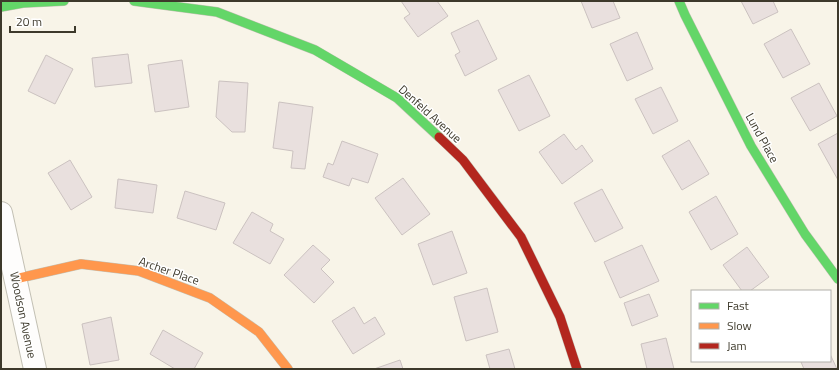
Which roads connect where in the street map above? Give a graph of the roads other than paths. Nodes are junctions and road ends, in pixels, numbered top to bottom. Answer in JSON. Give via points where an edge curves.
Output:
{"nodes":[{"id":1,"x":64,"y":1,"type":"edge"},
{"id":2,"x":134,"y":1,"type":"edge"},
{"id":3,"x":679,"y":1,"type":"edge"},
{"id":4,"x":1,"y":7,"type":"edge"},
{"id":5,"x":1,"y":213,"type":"edge"},
{"id":6,"x":838,"y":279,"type":"edge"},
{"id":7,"x":15,"y":280,"type":"junction"},
{"id":8,"x":35,"y":369,"type":"edge"},
{"id":9,"x":288,"y":369,"type":"edge"},
{"id":10,"x":577,"y":369,"type":"edge"}],
"edges":[{"from":1,"to":4,"type":"street"},
{"from":2,"to":10,"type":"street","name":"Denfeld Avenue","via":[[217,12],[315,50],[397,98],[463,160],[521,237],[560,317]]},
{"from":3,"to":6,"type":"street","name":"Lund Place","via":[[751,146],[805,234]]},
{"from":5,"to":7,"type":"street","name":"Woodson Avenue"},
{"from":7,"to":8,"type":"street","name":"Woodson Avenue"},
{"from":7,"to":9,"type":"street","name":"Archer Place","via":[[81,264],[139,271],[210,298],[259,332]]}]}
